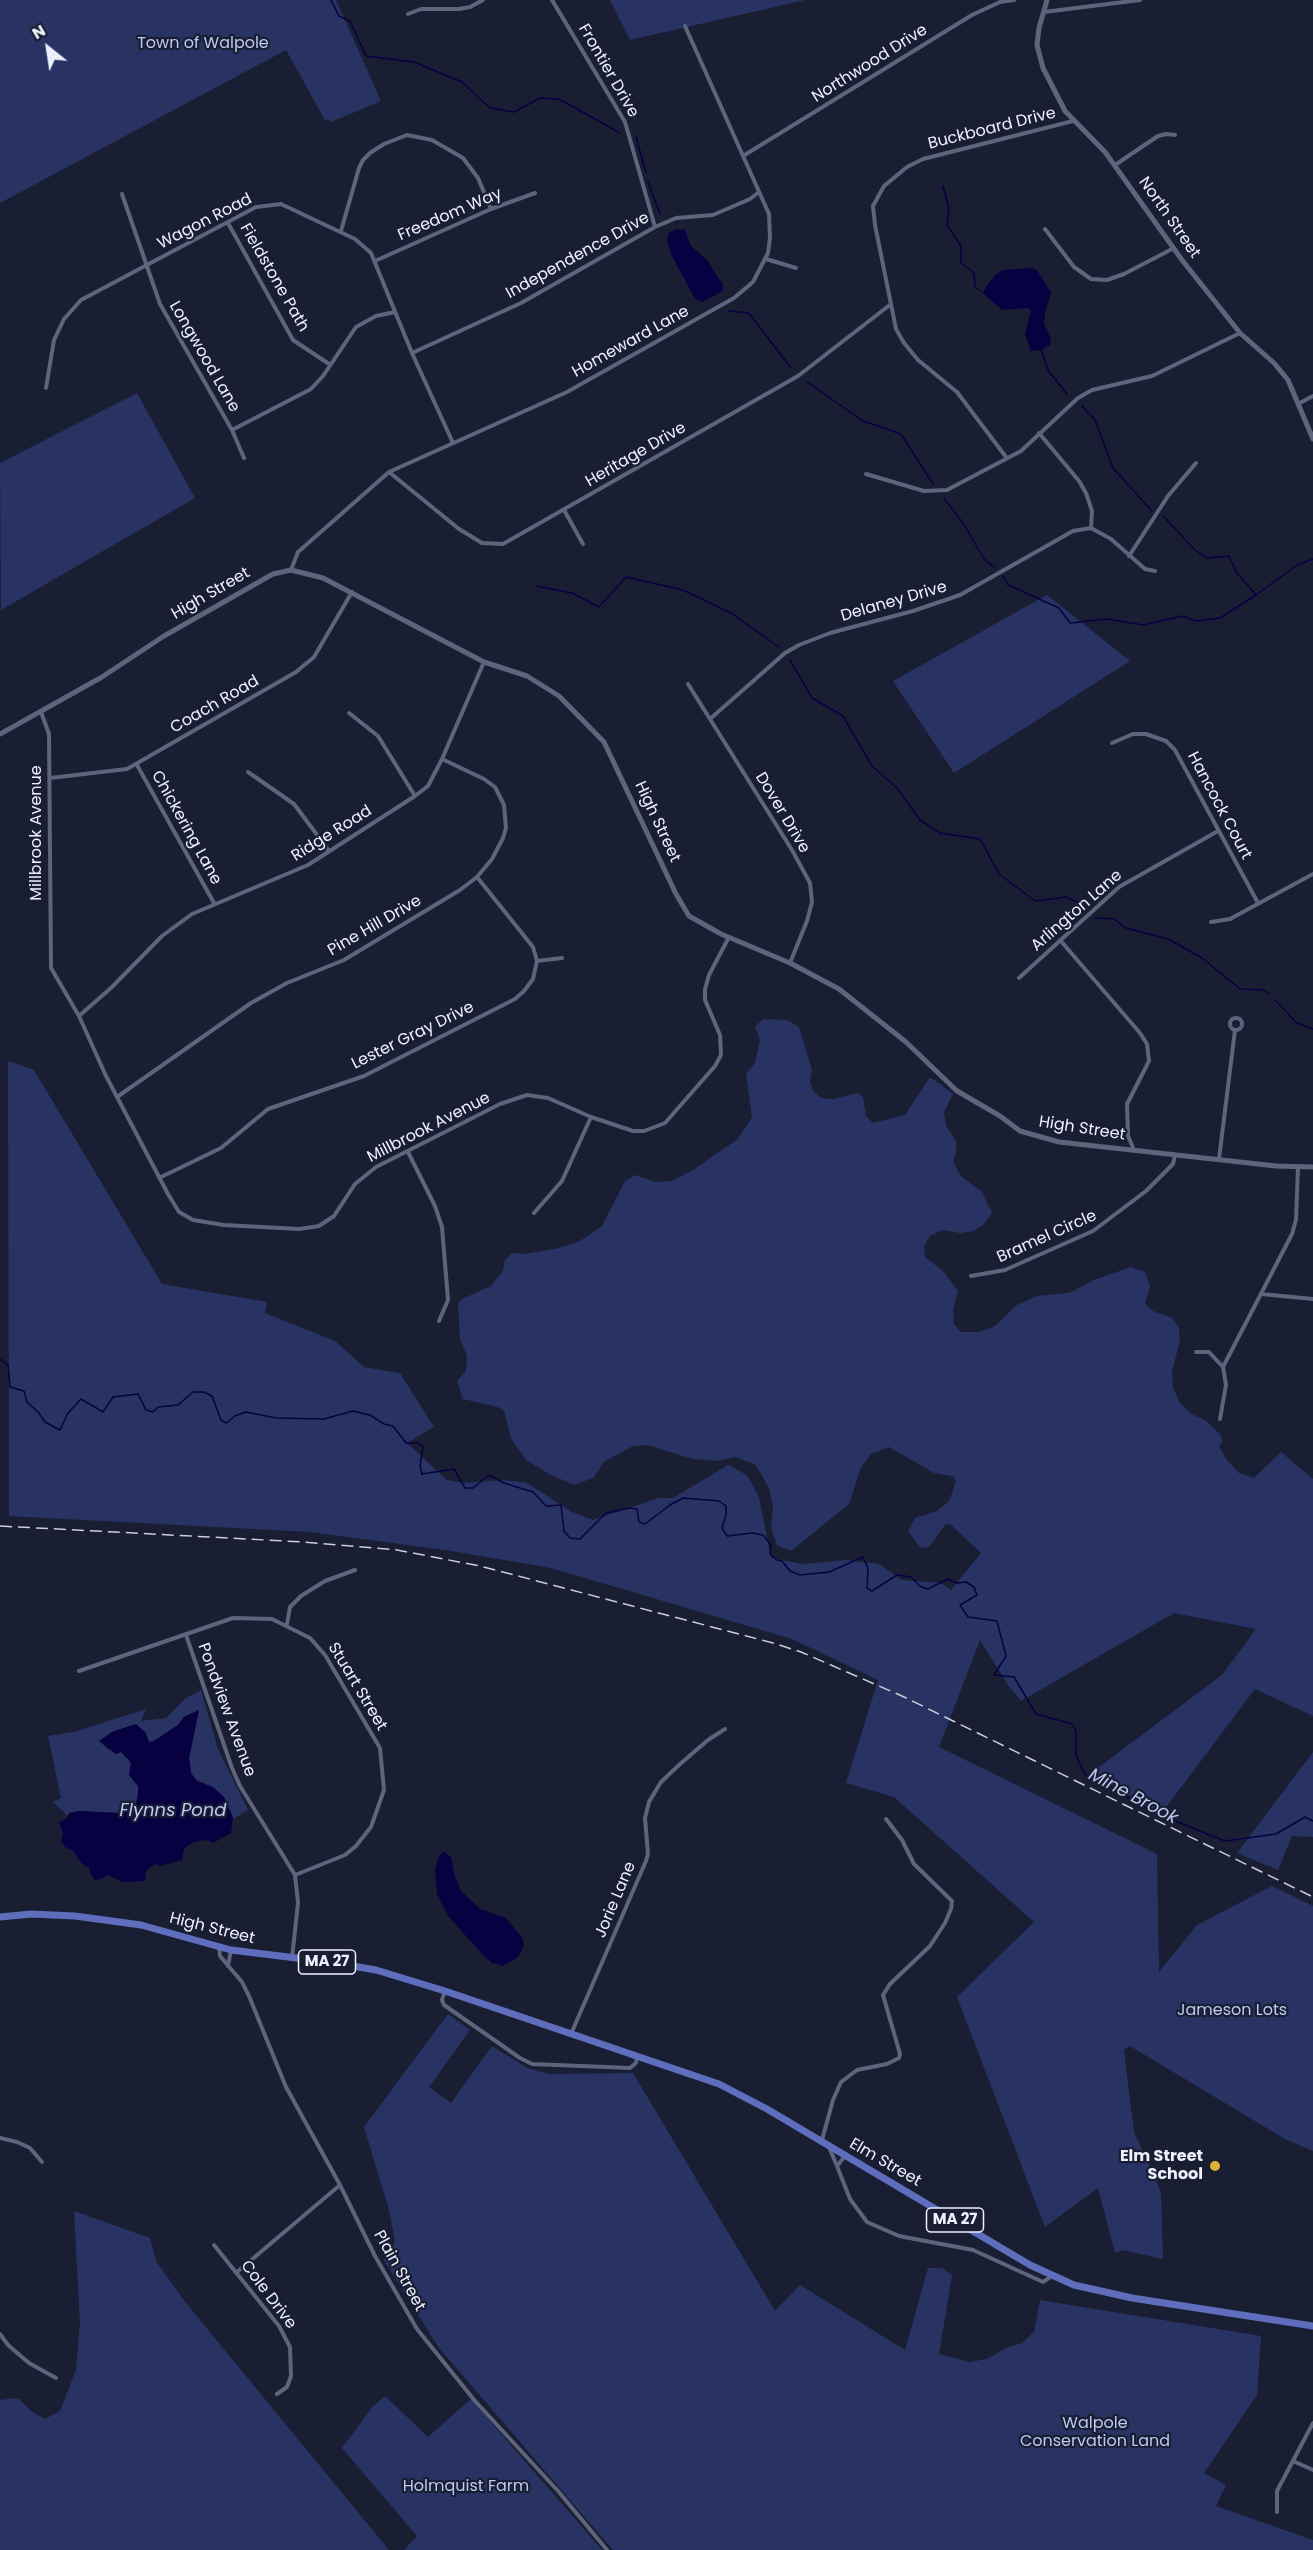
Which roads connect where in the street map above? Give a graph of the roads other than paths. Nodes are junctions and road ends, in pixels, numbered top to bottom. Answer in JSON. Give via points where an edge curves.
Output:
{"nodes":[{"id":1,"x":483,"y":0,"type":"edge"},
{"id":2,"x":552,"y":0,"type":"edge"},
{"id":3,"x":1014,"y":0,"type":"edge"},
{"id":4,"x":1047,"y":0,"type":"edge"},
{"id":5,"x":1140,"y":0,"type":"edge"},
{"id":6,"x":1044,"y":12,"type":"junction"},
{"id":7,"x":408,"y":14,"type":"dead end"},
{"id":8,"x":685,"y":26,"type":"dead end"},
{"id":9,"x":1073,"y":122,"type":"junction"},
{"id":10,"x":1175,"y":135,"type":"dead end"},
{"id":11,"x":743,"y":156,"type":"junction"},
{"id":12,"x":1115,"y":165,"type":"junction"},
{"id":13,"x":759,"y":192,"type":"junction"},
{"id":14,"x":535,"y":193,"type":"dead end"},
{"id":15,"x":122,"y":194,"type":"dead end"},
{"id":16,"x":491,"y":209,"type":"junction"},
{"id":17,"x":228,"y":223,"type":"junction"},
{"id":18,"x":655,"y":226,"type":"junction"},
{"id":19,"x":1045,"y":229,"type":"dead end"},
{"id":20,"x":340,"y":231,"type":"junction"},
{"id":21,"x":1174,"y":248,"type":"junction"},
{"id":22,"x":766,"y":259,"type":"junction"},
{"id":23,"x":375,"y":261,"type":"junction"},
{"id":24,"x":145,"y":267,"type":"junction"},
{"id":25,"x":796,"y":268,"type":"dead end"},
{"id":26,"x":891,"y":304,"type":"junction"},
{"id":27,"x":395,"y":312,"type":"junction"},
{"id":28,"x":1240,"y":333,"type":"junction"},
{"id":29,"x":412,"y":353,"type":"junction"},
{"id":30,"x":329,"y":364,"type":"junction"},
{"id":31,"x":46,"y":388,"type":"dead end"},
{"id":32,"x":1313,"y":396,"type":"edge"},
{"id":33,"x":1298,"y":404,"type":"junction"},
{"id":34,"x":232,"y":430,"type":"junction"},
{"id":35,"x":1040,"y":433,"type":"junction"},
{"id":36,"x":1313,"y":440,"type":"edge"},
{"id":37,"x":453,"y":443,"type":"junction"},
{"id":38,"x":1006,"y":457,"type":"junction"},
{"id":39,"x":244,"y":458,"type":"dead end"},
{"id":40,"x":1196,"y":463,"type":"dead end"},
{"id":41,"x":389,"y":472,"type":"junction"},
{"id":42,"x":866,"y":474,"type":"dead end"},
{"id":43,"x":564,"y":510,"type":"junction"},
{"id":44,"x":1091,"y":528,"type":"junction"},
{"id":45,"x":583,"y":544,"type":"dead end"},
{"id":46,"x":1130,"y":556,"type":"junction"},
{"id":47,"x":291,"y":570,"type":"junction"},
{"id":48,"x":1155,"y":571,"type":"dead end"},
{"id":49,"x":352,"y":592,"type":"junction"},
{"id":50,"x":484,"y":662,"type":"junction"},
{"id":51,"x":688,"y":684,"type":"dead end"},
{"id":52,"x":41,"y":712,"type":"junction"},
{"id":53,"x":349,"y":713,"type":"dead end"},
{"id":54,"x":710,"y":719,"type":"junction"},
{"id":55,"x":0,"y":734,"type":"edge"},
{"id":56,"x":1113,"y":743,"type":"dead end"},
{"id":57,"x":442,"y":759,"type":"junction"},
{"id":58,"x":137,"y":765,"type":"junction"},
{"id":59,"x":248,"y":772,"type":"dead end"},
{"id":60,"x":50,"y":778,"type":"junction"},
{"id":61,"x":415,"y":796,"type":"junction"},
{"id":62,"x":1218,"y":831,"type":"junction"},
{"id":63,"x":329,"y":851,"type":"junction"},
{"id":64,"x":1313,"y":874,"type":"edge"},
{"id":65,"x":477,"y":877,"type":"junction"},
{"id":66,"x":214,"y":903,"type":"junction"},
{"id":67,"x":1258,"y":903,"type":"junction"},
{"id":68,"x":1211,"y":922,"type":"dead end"},
{"id":69,"x":729,"y":937,"type":"junction"},
{"id":70,"x":1060,"y":940,"type":"junction"},
{"id":71,"x":562,"y":958,"type":"dead end"},
{"id":72,"x":537,"y":961,"type":"junction"},
{"id":73,"x":790,"y":963,"type":"junction"},
{"id":74,"x":1019,"y":978,"type":"dead end"},
{"id":75,"x":79,"y":1016,"type":"junction"},
{"id":76,"x":1235,"y":1030,"type":"dead end"},
{"id":77,"x":117,"y":1097,"type":"junction"},
{"id":78,"x":591,"y":1117,"type":"junction"},
{"id":79,"x":1134,"y":1151,"type":"junction"},
{"id":80,"x":408,"y":1152,"type":"junction"},
{"id":81,"x":1175,"y":1155,"type":"junction"},
{"id":82,"x":1220,"y":1159,"type":"junction"},
{"id":83,"x":1298,"y":1167,"type":"junction"},
{"id":84,"x":1313,"y":1167,"type":"edge"},
{"id":85,"x":159,"y":1178,"type":"junction"},
{"id":86,"x":534,"y":1213,"type":"dead end"},
{"id":87,"x":971,"y":1276,"type":"dead end"},
{"id":88,"x":1261,"y":1294,"type":"junction"},
{"id":89,"x":1313,"y":1299,"type":"edge"},
{"id":90,"x":439,"y":1321,"type":"dead end"},
{"id":91,"x":1196,"y":1352,"type":"dead end"},
{"id":92,"x":1223,"y":1367,"type":"junction"},
{"id":93,"x":1220,"y":1419,"type":"dead end"},
{"id":94,"x":355,"y":1570,"type":"dead end"},
{"id":95,"x":287,"y":1624,"type":"junction"},
{"id":96,"x":186,"y":1635,"type":"junction"},
{"id":97,"x":79,"y":1671,"type":"dead end"},
{"id":98,"x":725,"y":1730,"type":"dead end"},
{"id":99,"x":886,"y":1819,"type":"dead end"},
{"id":100,"x":295,"y":1875,"type":"junction"},
{"id":101,"x":0,"y":1917,"type":"edge"},
{"id":102,"x":219,"y":1947,"type":"junction"},
{"id":103,"x":231,"y":1950,"type":"junction"},
{"id":104,"x":292,"y":1958,"type":"junction"},
{"id":105,"x":228,"y":1967,"type":"junction"},
{"id":106,"x":445,"y":1990,"type":"junction"},
{"id":107,"x":571,"y":2034,"type":"junction"},
{"id":108,"x":620,"y":2051,"type":"joint"},
{"id":109,"x":638,"y":2056,"type":"junction"},
{"id":110,"x":0,"y":2138,"type":"edge"},
{"id":111,"x":825,"y":2143,"type":"junction"},
{"id":112,"x":845,"y":2156,"type":"junction"},
{"id":113,"x":42,"y":2162,"type":"dead end"},
{"id":114,"x":837,"y":2166,"type":"junction"},
{"id":115,"x":340,"y":2185,"type":"junction"},
{"id":116,"x":214,"y":2246,"type":"dead end"},
{"id":117,"x":237,"y":2272,"type":"junction"},
{"id":118,"x":1052,"y":2276,"type":"junction"},
{"id":119,"x":1313,"y":2325,"type":"edge"},
{"id":120,"x":0,"y":2334,"type":"edge"},
{"id":121,"x":56,"y":2378,"type":"dead end"},
{"id":122,"x":277,"y":2394,"type":"dead end"},
{"id":123,"x":1313,"y":2423,"type":"edge"},
{"id":124,"x":1293,"y":2461,"type":"junction"},
{"id":125,"x":1313,"y":2470,"type":"edge"},
{"id":126,"x":1277,"y":2512,"type":"dead end"},
{"id":127,"x":607,"y":2550,"type":"edge"}],
"edges":[{"from":1,"to":7,"type":"street","via":[[470,7],[421,9]]},
{"from":2,"to":18,"type":"street","name":"Frontier Drive","via":[[626,122]]},
{"from":3,"to":11,"type":"street","name":"Northwood Drive","via":[[972,15]]},
{"from":4,"to":6,"type":"street","name":"North Street"},
{"from":5,"to":6,"type":"street"},
{"from":6,"to":9,"type":"street","name":"North Street","via":[[1036,38],[1038,55]]},
{"from":8,"to":11,"type":"street","name":"Homeward Lane"},
{"from":9,"to":12,"type":"street","name":"North Street"},
{"from":9,"to":26,"type":"street","name":"Buckboard Drive","via":[[923,159],[884,186],[874,201],[873,217]]},
{"from":10,"to":12,"type":"street","via":[[1158,136]]},
{"from":11,"to":13,"type":"street","name":"Homeward Lane"},
{"from":12,"to":21,"type":"street","name":"North Street"},
{"from":13,"to":18,"type":"street","name":"Independence Drive","via":[[713,215],[676,218]]},
{"from":13,"to":22,"type":"street","name":"Homeward Lane","via":[[769,214]]},
{"from":14,"to":16,"type":"street","name":"Freedom Way"},
{"from":15,"to":24,"type":"street","name":"Longwood Lane"},
{"from":16,"to":20,"type":"street","via":[[478,178],[463,158],[432,140],[407,135],[384,144],[363,160]]},
{"from":16,"to":23,"type":"street","name":"Freedom Way"},
{"from":17,"to":20,"type":"street","name":"Wagon Road","via":[[256,207],[273,203]]},
{"from":17,"to":24,"type":"street","name":"Wagon Road"},
{"from":17,"to":30,"type":"street","name":"Fieldstone Path","via":[[293,340]]},
{"from":18,"to":29,"type":"street","name":"Independence Drive","via":[[521,303]]},
{"from":19,"to":21,"type":"street","via":[[1074,267],[1091,279],[1107,280],[1124,274]]},
{"from":20,"to":23,"type":"street","name":"Wagon Road","via":[[363,244]]},
{"from":21,"to":28,"type":"street","name":"North Street"},
{"from":22,"to":25,"type":"street"},
{"from":22,"to":37,"type":"street","name":"Homeward Lane","via":[[753,282],[736,297],[567,392]]},
{"from":23,"to":27,"type":"street","name":"Wagon Road"},
{"from":24,"to":31,"type":"street","name":"Wagon Road","via":[[72,308],[54,340]]},
{"from":24,"to":34,"type":"street","name":"Longwood Lane","via":[[160,304]]},
{"from":26,"to":38,"type":"street","name":"Buckboard Drive","via":[[896,329],[904,343],[957,392]]},
{"from":26,"to":43,"type":"street","name":"Heritage Drive","via":[[798,376]]},
{"from":27,"to":29,"type":"street","name":"Wagon Road"},
{"from":27,"to":30,"type":"street","via":[[376,316],[356,327]]},
{"from":28,"to":33,"type":"street","name":"North Street","via":[[1288,380]]},
{"from":28,"to":35,"type":"street","via":[[1152,376],[1092,390]]},
{"from":29,"to":37,"type":"street","name":"Wagon Road"},
{"from":30,"to":34,"type":"street","via":[[311,389]]},
{"from":32,"to":33,"type":"street"},
{"from":33,"to":36,"type":"street","name":"North Street"},
{"from":34,"to":39,"type":"street","name":"Longwood Lane"},
{"from":35,"to":38,"type":"street","via":[[1021,451]]},
{"from":35,"to":44,"type":"street","via":[[1086,493],[1092,511]]},
{"from":37,"to":41,"type":"street","name":"Homeward Lane"},
{"from":38,"to":42,"type":"street","via":[[947,490],[935,492]]},
{"from":40,"to":46,"type":"street","via":[[1167,496]]},
{"from":41,"to":43,"type":"street","name":"Heritage Drive","via":[[482,543],[503,544]]},
{"from":41,"to":47,"type":"street","name":"Homeward Lane","via":[[298,552]]},
{"from":43,"to":45,"type":"street"},
{"from":44,"to":46,"type":"street","via":[[1112,539]]},
{"from":44,"to":54,"type":"street","name":"Delaney Drive","via":[[1073,531],[960,595],[799,645],[784,653]]},
{"from":46,"to":48,"type":"street","via":[[1145,569]]},
{"from":47,"to":49,"type":"street","name":"High Street","via":[[323,578]]},
{"from":47,"to":52,"type":"street","name":"High Street","via":[[273,574]]},
{"from":49,"to":50,"type":"street","name":"High Street"},
{"from":49,"to":58,"type":"street","name":"Coach Road","via":[[305,666]]},
{"from":50,"to":57,"type":"street","name":"Ridge Road"},
{"from":50,"to":69,"type":"street","name":"High Street","via":[[527,676],[559,696],[587,722],[610,753],[685,912],[694,921]]},
{"from":51,"to":54,"type":"street","name":"Dover Drive"},
{"from":52,"to":55,"type":"street","name":"High Street"},
{"from":52,"to":60,"type":"street","name":"Millbrook Avenue","via":[[49,734]]},
{"from":53,"to":61,"type":"street","via":[[378,736]]},
{"from":54,"to":73,"type":"street","name":"Dover Drive","via":[[810,883],[812,902]]},
{"from":56,"to":62,"type":"street","name":"Hancock Court","via":[[1133,734],[1166,741],[1175,750]]},
{"from":57,"to":61,"type":"street","name":"Ridge Road","via":[[428,786]]},
{"from":57,"to":65,"type":"street","name":"Pine Hill Drive","via":[[495,787],[504,805],[503,838]]},
{"from":58,"to":60,"type":"street","name":"Coach Road","via":[[116,772]]},
{"from":58,"to":66,"type":"street","name":"Chickering Lane"},
{"from":59,"to":63,"type":"street","via":[[294,804]]},
{"from":60,"to":75,"type":"street","name":"Millbrook Avenue","via":[[51,968]]},
{"from":61,"to":63,"type":"street","name":"Ridge Road"},
{"from":62,"to":67,"type":"street","name":"Hancock Court"},
{"from":62,"to":70,"type":"street","name":"Arlington Lane","via":[[1119,887]]},
{"from":63,"to":66,"type":"street","name":"Ridge Road","via":[[269,883]]},
{"from":64,"to":67,"type":"street"},
{"from":65,"to":72,"type":"street","via":[[527,938]]},
{"from":65,"to":77,"type":"street","name":"Pine Hill Drive","via":[[344,960],[287,983],[251,1003]]},
{"from":66,"to":75,"type":"street","name":"Ridge Road","via":[[176,924]]},
{"from":67,"to":68,"type":"street","via":[[1230,919]]},
{"from":69,"to":73,"type":"street","name":"High Street"},
{"from":69,"to":78,"type":"street","name":"Millbrook Avenue","via":[[705,988],[705,1000],[722,1045],[715,1066],[674,1116],[656,1128],[633,1131]]},
{"from":70,"to":74,"type":"street","name":"Arlington Lane"},
{"from":70,"to":79,"type":"street","via":[[1147,1044],[1149,1061],[1128,1104],[1128,1136]]},
{"from":71,"to":72,"type":"street"},
{"from":72,"to":85,"type":"street","name":"Lester Gray Drive","via":[[534,979],[515,999],[363,1076],[268,1109],[221,1148]]},
{"from":73,"to":79,"type":"street","name":"High Street","via":[[851,997],[957,1091],[1020,1131],[1059,1142]]},
{"from":75,"to":77,"type":"street","name":"Millbrook Avenue"},
{"from":76,"to":82,"type":"street"},
{"from":77,"to":85,"type":"street","name":"Millbrook Avenue"},
{"from":78,"to":80,"type":"street","name":"Millbrook Avenue","via":[[548,1098],[527,1095],[500,1104]]},
{"from":78,"to":86,"type":"street","via":[[562,1181]]},
{"from":79,"to":81,"type":"street","name":"High Street"},
{"from":80,"to":85,"type":"street","name":"Millbrook Avenue","via":[[365,1175],[334,1216],[309,1228],[193,1220],[174,1205]]},
{"from":80,"to":90,"type":"street","via":[[442,1227],[448,1288],[446,1307]]},
{"from":81,"to":82,"type":"street","name":"High Street"},
{"from":81,"to":87,"type":"street","name":"Bramel Circle","via":[[1173,1164],[1146,1191],[1093,1231],[1005,1270]]},
{"from":82,"to":83,"type":"street","name":"High Street"},
{"from":83,"to":84,"type":"street","name":"High Street"},
{"from":83,"to":88,"type":"street","via":[[1292,1234]]},
{"from":88,"to":89,"type":"street"},
{"from":88,"to":92,"type":"street"},
{"from":91,"to":92,"type":"street","via":[[1209,1352]]},
{"from":92,"to":93,"type":"street","via":[[1226,1385]]},
{"from":94,"to":95,"type":"street","via":[[301,1596],[290,1607]]},
{"from":95,"to":96,"type":"street","name":"Stuart Street","via":[[264,1618],[233,1618]]},
{"from":95,"to":100,"type":"street","name":"Stuart Street","via":[[310,1638],[325,1655],[380,1748],[384,1775],[381,1804],[366,1836],[345,1856]]},
{"from":96,"to":97,"type":"street","name":"Stuart Street"},
{"from":96,"to":100,"type":"street","name":"Pondview Avenue","via":[[232,1768]]},
{"from":98,"to":107,"type":"street","name":"Jorie Lane","via":[[661,1782],[649,1802],[645,1818],[646,1861]]},
{"from":99,"to":111,"type":"street","via":[[914,1864],[952,1901],[951,1909],[930,1946],[883,1995],[898,2058],[857,2070],[841,2082],[833,2100]]},
{"from":100,"to":104,"type":"street","name":"Pondview Avenue","via":[[298,1903]]},
{"from":101,"to":102,"type":"main road","name":"High Street","number":"MA 27","via":[[39,1914],[97,1918]]},
{"from":102,"to":103,"type":"main road","name":"High Street","number":"MA 27"},
{"from":102,"to":105,"type":"street","name":"Plain Street"},
{"from":103,"to":104,"type":"main road","name":"High Street","number":"MA 27"},
{"from":103,"to":105,"type":"street"},
{"from":104,"to":106,"type":"main road","name":"High Street","number":"MA 27","via":[[372,1970]]},
{"from":105,"to":115,"type":"street","name":"Plain Street","via":[[242,1982],[286,2087]]},
{"from":106,"to":107,"type":"main road","name":"High Street","number":"MA 27"},
{"from":106,"to":109,"type":"street","via":[[444,2005],[532,2064],[630,2068]]},
{"from":107,"to":108,"type":"main road","name":"High Street","number":"MA 27"},
{"from":108,"to":109,"type":"main road","name":"Elm Street","number":"MA 27"},
{"from":109,"to":111,"type":"main road","name":"Elm Street","number":"MA 27","via":[[719,2084]]},
{"from":110,"to":113,"type":"street","via":[[30,2148]]},
{"from":111,"to":112,"type":"main road","name":"Elm Street","number":"MA 27"},
{"from":111,"to":114,"type":"street"},
{"from":112,"to":114,"type":"street"},
{"from":112,"to":118,"type":"main road","name":"Elm Street","number":"MA 27"},
{"from":114,"to":118,"type":"street","via":[[857,2211],[879,2229],[973,2250],[1043,2282]]},
{"from":115,"to":117,"type":"street"},
{"from":115,"to":127,"type":"street","name":"Plain Street","via":[[375,2256],[422,2336]]},
{"from":116,"to":117,"type":"street","name":"Cole Drive"},
{"from":117,"to":122,"type":"street","name":"Cole Drive","via":[[279,2326],[290,2347],[291,2376],[287,2387]]},
{"from":118,"to":119,"type":"main road","name":"Elm Street","number":"MA 27","via":[[1102,2292]]},
{"from":120,"to":121,"type":"street","via":[[29,2363]]},
{"from":123,"to":124,"type":"street"},
{"from":124,"to":125,"type":"street"},
{"from":124,"to":126,"type":"street","via":[[1277,2491]]}]}
